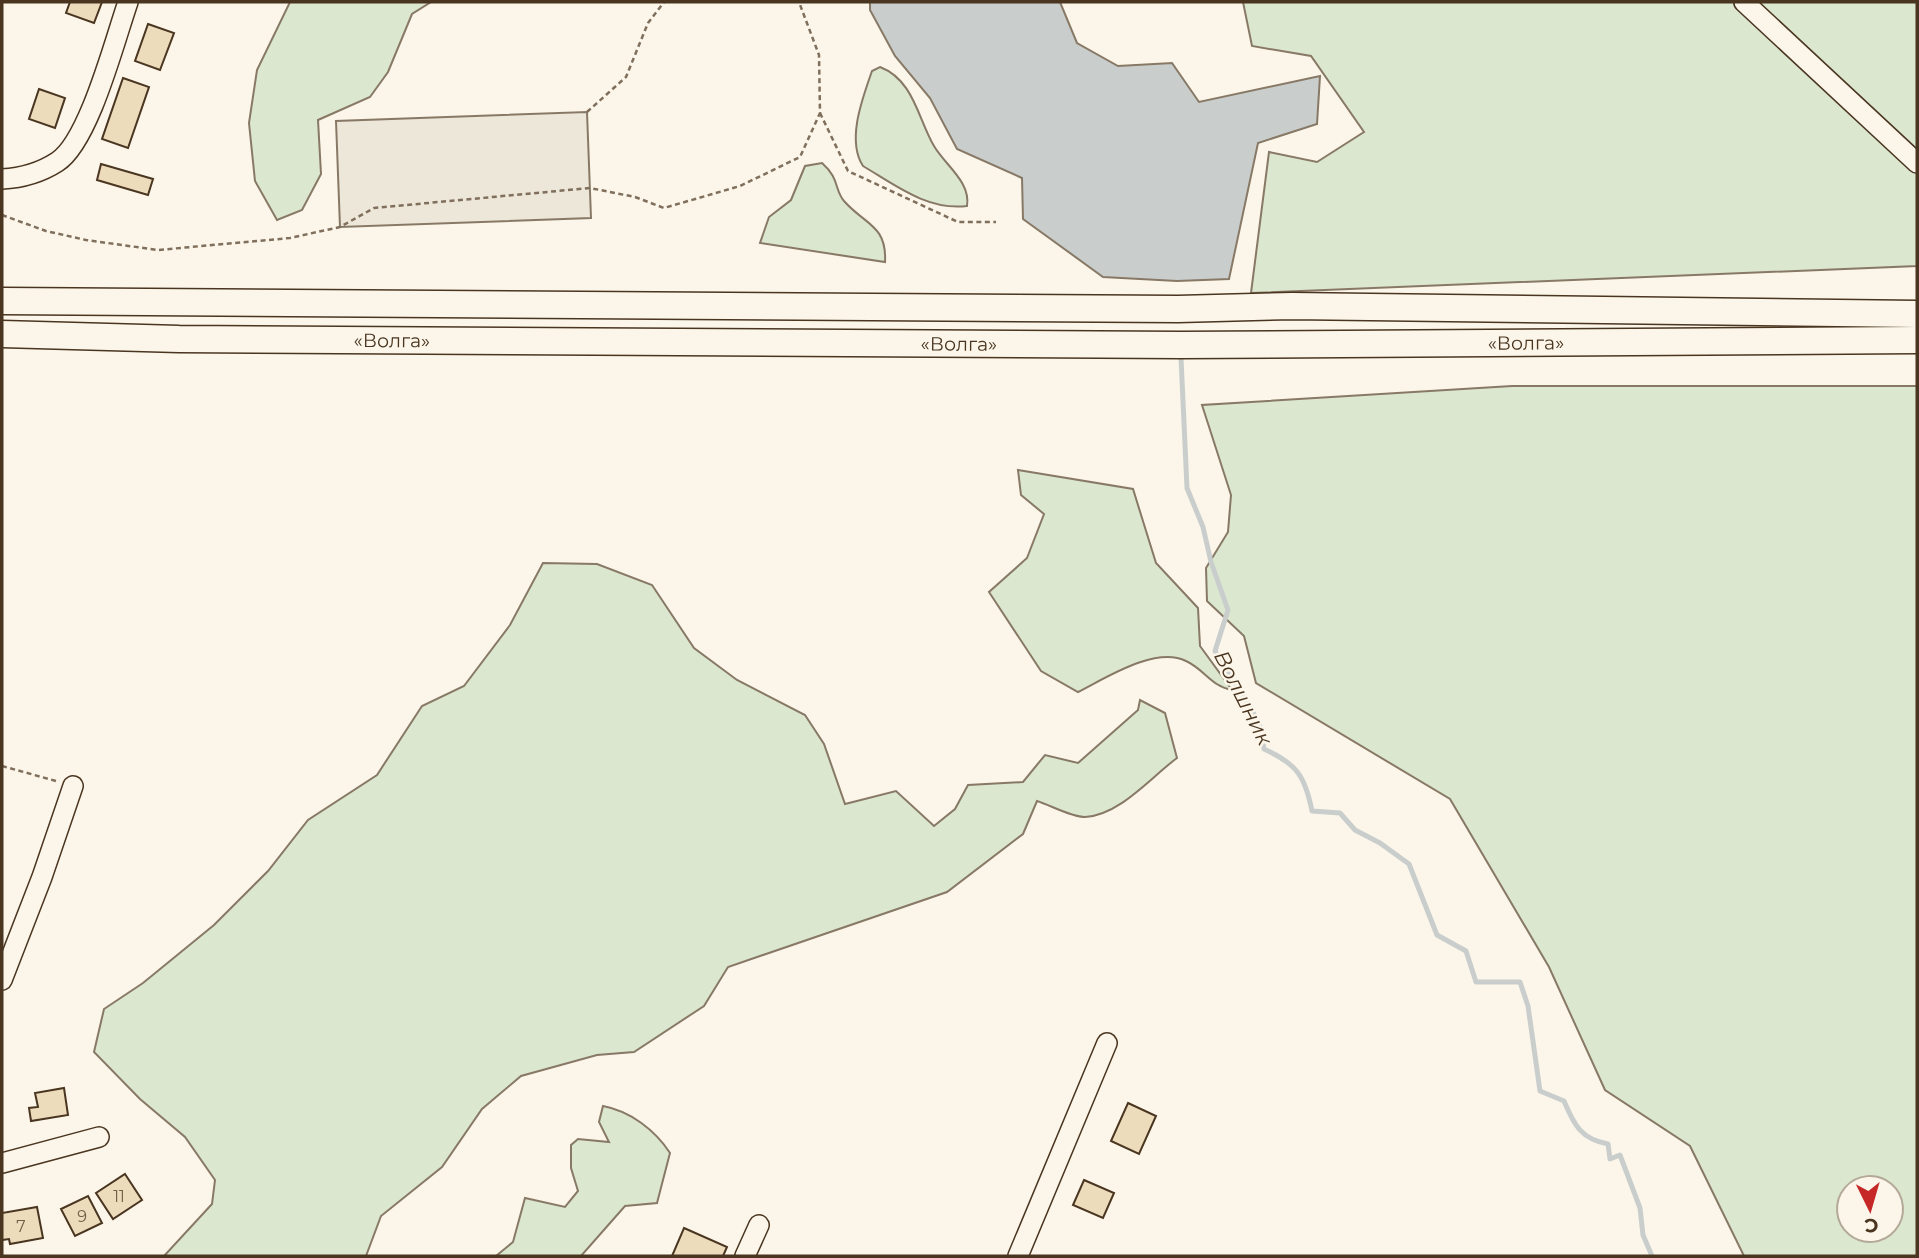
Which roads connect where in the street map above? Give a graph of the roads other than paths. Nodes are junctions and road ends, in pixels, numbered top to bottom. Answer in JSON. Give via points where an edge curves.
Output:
{"nodes":[{"id":1,"x":128,"y":2,"type":"edge"},
{"id":2,"x":1744,"y":2,"type":"edge"},
{"id":3,"x":1917,"y":163,"type":"edge"},
{"id":4,"x":2,"y":179,"type":"edge"},
{"id":5,"x":2,"y":301,"type":"edge"},
{"id":6,"x":1917,"y":314,"type":"edge"},
{"id":7,"x":2,"y":334,"type":"edge"},
{"id":8,"x":1917,"y":340,"type":"edge"},
{"id":9,"x":73,"y":786,"type":"road end"},
{"id":10,"x":2,"y":980,"type":"edge"},
{"id":11,"x":1107,"y":1043,"type":"dead end"},
{"id":12,"x":99,"y":1137,"type":"dead end"},
{"id":13,"x":2,"y":1163,"type":"edge"},
{"id":14,"x":759,"y":1225,"type":"dead end"},
{"id":15,"x":745,"y":1256,"type":"edge"},
{"id":16,"x":1018,"y":1256,"type":"edge"}],
"edges":[{"from":1,"to":4,"type":"street","via":[[82,134],[59,161],[22,178]]},
{"from":2,"to":3,"type":"street"},
{"from":5,"to":6,"type":"highway","name":"«Волга»","via":[[1292,306]]},
{"from":7,"to":8,"type":"highway","name":"«Волга»","via":[[1167,345]]},
{"from":9,"to":10,"type":"street"},
{"from":11,"to":16,"type":"street"},
{"from":12,"to":13,"type":"street"},
{"from":14,"to":15,"type":"street"}]}
